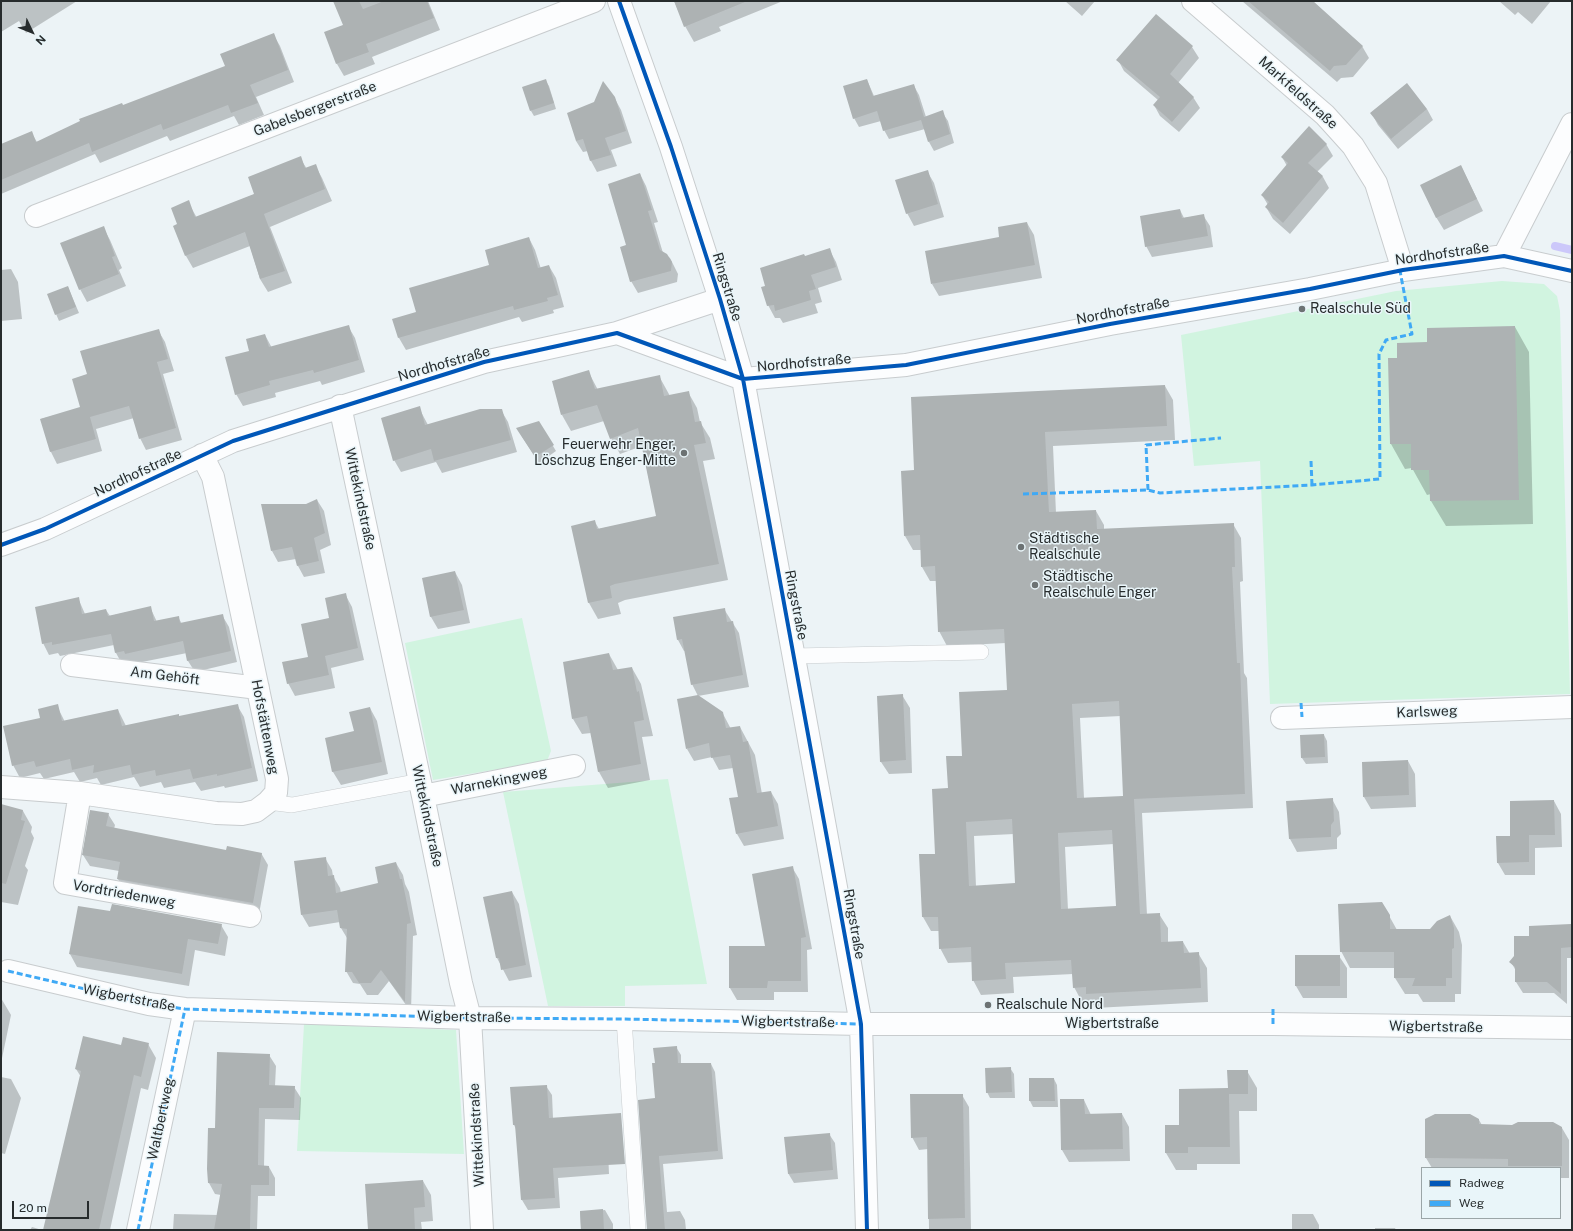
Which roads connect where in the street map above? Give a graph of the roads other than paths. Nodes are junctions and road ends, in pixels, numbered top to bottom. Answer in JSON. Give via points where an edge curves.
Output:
{"nodes":[{"id":1,"x":594,"y":1,"type":"edge"},
{"id":2,"x":619,"y":1,"type":"edge"},
{"id":3,"x":1193,"y":1,"type":"edge"},
{"id":4,"x":1572,"y":124,"type":"edge"},
{"id":5,"x":36,"y":216,"type":"dead end"},
{"id":6,"x":1504,"y":256,"type":"junction"},
{"id":7,"x":1403,"y":270,"type":"junction"},
{"id":8,"x":1572,"y":271,"type":"edge"},
{"id":9,"x":720,"y":299,"type":"junction"},
{"id":10,"x":617,"y":333,"type":"junction"},
{"id":11,"x":743,"y":379,"type":"junction"},
{"id":12,"x":340,"y":406,"type":"junction"},
{"id":13,"x":202,"y":456,"type":"junction"},
{"id":14,"x":1,"y":545,"type":"edge"},
{"id":15,"x":981,"y":652,"type":"dead end"},
{"id":16,"x":794,"y":656,"type":"junction"},
{"id":17,"x":72,"y":665,"type":"dead end"},
{"id":18,"x":258,"y":688,"type":"junction"},
{"id":19,"x":1572,"y":707,"type":"edge"},
{"id":20,"x":1282,"y":718,"type":"dead end"},
{"id":21,"x":574,"y":766,"type":"dead end"},
{"id":22,"x":1,"y":787,"type":"edge"},
{"id":23,"x":421,"y":789,"type":"junction"},
{"id":24,"x":80,"y":793,"type":"junction"},
{"id":25,"x":268,"y":802,"type":"junction"},
{"id":26,"x":250,"y":916,"type":"dead end"},
{"id":27,"x":8,"y":971,"type":"dead end"},
{"id":28,"x":185,"y":1009,"type":"junction"},
{"id":29,"x":470,"y":1018,"type":"junction"},
{"id":30,"x":624,"y":1019,"type":"junction"},
{"id":31,"x":861,"y":1024,"type":"junction"},
{"id":32,"x":1572,"y":1028,"type":"edge"},
{"id":33,"x":138,"y":1230,"type":"edge"},
{"id":34,"x":482,"y":1230,"type":"edge"},
{"id":35,"x":638,"y":1230,"type":"edge"},
{"id":36,"x":867,"y":1230,"type":"edge"}],
"edges":[{"from":1,"to":5,"type":"street","name":"Gabelsbergerstraße"},
{"from":2,"to":9,"type":"street","name":"Ringstraße","via":[[671,148]]},
{"from":3,"to":7,"type":"street","name":"Markfeldstraße","via":[[1325,115],[1353,146],[1376,183]]},
{"from":4,"to":6,"type":"street"},
{"from":6,"to":7,"type":"street","name":"Nordhofstraße"},
{"from":6,"to":8,"type":"street","name":"Nordhofstraße"},
{"from":7,"to":11,"type":"street","name":"Nordhofstraße","via":[[906,365]]},
{"from":9,"to":10,"type":"street","name":"Nordhofstraße"},
{"from":9,"to":11,"type":"street","name":"Ringstraße"},
{"from":10,"to":11,"type":"street","name":"Nordhofstraße"},
{"from":10,"to":12,"type":"street","name":"Nordhofstraße","via":[[484,362]]},
{"from":11,"to":16,"type":"street","name":"Ringstraße"},
{"from":12,"to":13,"type":"street","name":"Nordhofstraße","via":[[233,441]]},
{"from":12,"to":23,"type":"street","name":"Wittekindstraße"},
{"from":13,"to":14,"type":"street","name":"Nordhofstraße","via":[[45,528]]},
{"from":13,"to":18,"type":"street","name":"Hofstättenweg","via":[[213,477]]},
{"from":15,"to":16,"type":"lane"},
{"from":16,"to":31,"type":"street","name":"Ringstraße"},
{"from":17,"to":18,"type":"street","name":"Am Gehöft"},
{"from":18,"to":25,"type":"street","name":"Hofstättenweg","via":[[276,779],[276,792]]},
{"from":19,"to":20,"type":"street","name":"Karlsweg"},
{"from":21,"to":23,"type":"street","name":"Warnekingweg"},
{"from":22,"to":24,"type":"street"},
{"from":23,"to":25,"type":"lane","via":[[292,805]]},
{"from":23,"to":29,"type":"street","name":"Wittekindstraße"},
{"from":24,"to":25,"type":"street","via":[[216,813],[242,814],[256,811]]},
{"from":24,"to":26,"type":"street","name":"Vordtriedenweg","via":[[64,883]]},
{"from":27,"to":28,"type":"street","name":"Wigbertstraße","via":[[149,1004]]},
{"from":28,"to":29,"type":"street","name":"Wigbertstraße"},
{"from":28,"to":33,"type":"street","name":"Waltbertweg"},
{"from":29,"to":30,"type":"street","name":"Wigbertstraße"},
{"from":29,"to":34,"type":"street","name":"Wittekindstraße"},
{"from":30,"to":31,"type":"street","name":"Wigbertstraße"},
{"from":30,"to":35,"type":"lane"},
{"from":31,"to":32,"type":"street","name":"Wigbertstraße","via":[[1273,1024]]},
{"from":31,"to":36,"type":"street","name":"Ringstraße"}]}
